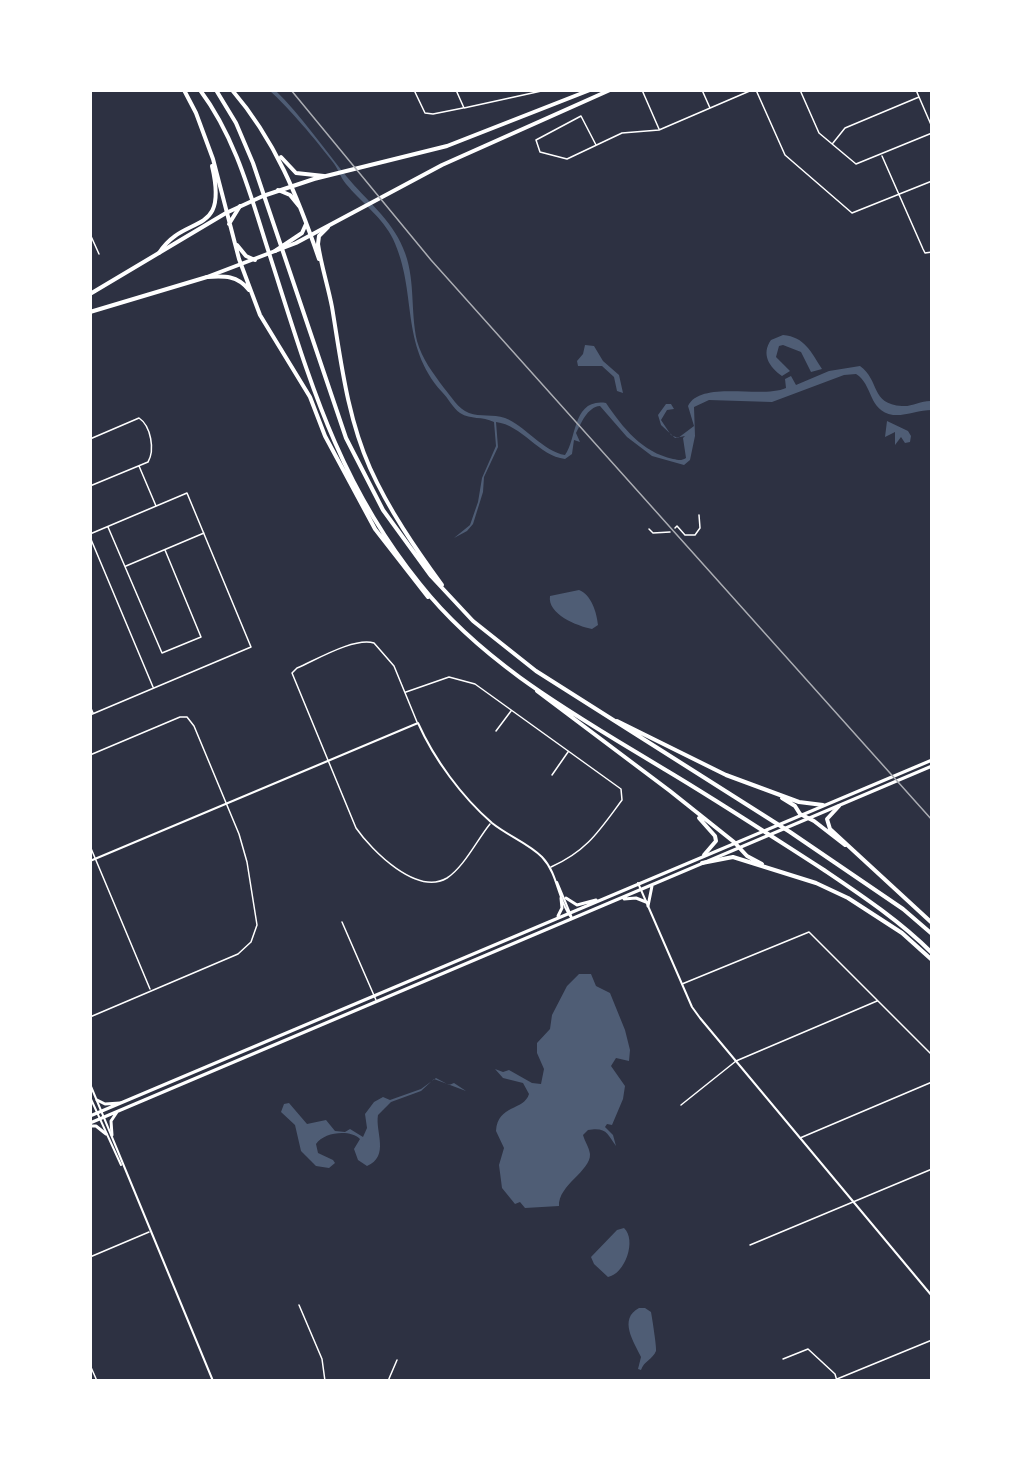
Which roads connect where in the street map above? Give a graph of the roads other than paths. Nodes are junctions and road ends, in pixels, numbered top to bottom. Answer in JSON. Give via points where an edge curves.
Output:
{"nodes":[{"id":1,"x":184,"y":90,"type":"edge"},
{"id":2,"x":200,"y":90,"type":"edge"},
{"id":3,"x":216,"y":90,"type":"edge"},
{"id":4,"x":232,"y":90,"type":"edge"},
{"id":5,"x":414,"y":90,"type":"edge"},
{"id":6,"x":456,"y":90,"type":"edge"},
{"id":7,"x":546,"y":90,"type":"edge"},
{"id":8,"x":590,"y":90,"type":"edge"},
{"id":9,"x":610,"y":90,"type":"edge"},
{"id":10,"x":642,"y":90,"type":"edge"},
{"id":11,"x":702,"y":90,"type":"edge"},
{"id":12,"x":752,"y":90,"type":"edge"},
{"id":13,"x":756,"y":90,"type":"edge"},
{"id":14,"x":800,"y":90,"type":"edge"},
{"id":15,"x":916,"y":90,"type":"edge"},
{"id":16,"x":919,"y":97,"type":"junction"},
{"id":17,"x":464,"y":108,"type":"junction"},
{"id":18,"x":710,"y":108,"type":"junction"},
{"id":19,"x":932,"y":127,"type":"edge"},
{"id":20,"x":659,"y":130,"type":"junction"},
{"id":21,"x":932,"y":133,"type":"edge"},
{"id":22,"x":205,"y":136,"type":"junction"},
{"id":23,"x":832,"y":144,"type":"junction"},
{"id":24,"x":596,"y":145,"type":"junction"},
{"id":25,"x":276,"y":151,"type":"junction"},
{"id":26,"x":882,"y":155,"type":"junction"},
{"id":27,"x":324,"y":176,"type":"junction"},
{"id":28,"x":932,"y":181,"type":"edge"},
{"id":29,"x":293,"y":185,"type":"junction"},
{"id":30,"x":278,"y":190,"type":"junction"},
{"id":31,"x":899,"y":195,"type":"junction"},
{"id":32,"x":240,"y":206,"type":"junction"},
{"id":33,"x":301,"y":209,"type":"junction"},
{"id":34,"x":226,"y":213,"type":"junction"},
{"id":35,"x":306,"y":223,"type":"junction"},
{"id":36,"x":229,"y":224,"type":"junction"},
{"id":37,"x":328,"y":227,"type":"junction"},
{"id":38,"x":90,"y":234,"type":"edge"},
{"id":39,"x":311,"y":236,"type":"junction"},
{"id":40,"x":295,"y":241,"type":"junction"},
{"id":41,"x":235,"y":242,"type":"junction"},
{"id":42,"x":932,"y":252,"type":"edge"},
{"id":43,"x":99,"y":254,"type":"dead end"},
{"id":44,"x":159,"y":254,"type":"junction"},
{"id":45,"x":255,"y":260,"type":"junction"},
{"id":46,"x":242,"y":265,"type":"junction"},
{"id":47,"x":207,"y":277,"type":"junction"},
{"id":48,"x":327,"y":284,"type":"junction"},
{"id":49,"x":90,"y":294,"type":"edge"},
{"id":50,"x":251,"y":294,"type":"junction"},
{"id":51,"x":90,"y":312,"type":"edge"},
{"id":52,"x":90,"y":439,"type":"edge"},
{"id":53,"x":139,"y":466,"type":"junction"},
{"id":54,"x":90,"y":486,"type":"edge"},
{"id":55,"x":156,"y":507,"type":"junction"},
{"id":56,"x":699,"y":514,"type":"dead end"},
{"id":57,"x":108,"y":526,"type":"junction"},
{"id":58,"x":675,"y":528,"type":"dead end"},
{"id":59,"x":649,"y":529,"type":"dead end"},
{"id":60,"x":670,"y":532,"type":"dead end"},
{"id":61,"x":204,"y":533,"type":"junction"},
{"id":62,"x":90,"y":536,"type":"edge"},
{"id":63,"x":165,"y":550,"type":"junction"},
{"id":64,"x":125,"y":566,"type":"junction"},
{"id":65,"x":451,"y":597,"type":"junction"},
{"id":66,"x":434,"y":600,"type":"junction"},
{"id":67,"x":508,"y":669,"type":"junction"},
{"id":68,"x":153,"y":688,"type":"junction"},
{"id":69,"x":405,"y":692,"type":"junction"},
{"id":70,"x":90,"y":706,"type":"edge"},
{"id":71,"x":512,"y":710,"type":"junction"},
{"id":72,"x":92,"y":714,"type":"edge"},
{"id":73,"x":612,"y":719,"type":"junction"},
{"id":74,"x":418,"y":723,"type":"junction"},
{"id":75,"x":496,"y":731,"type":"dead end"},
{"id":76,"x":569,"y":751,"type":"junction"},
{"id":77,"x":90,"y":755,"type":"edge"},
{"id":78,"x":932,"y":760,"type":"edge"},
{"id":79,"x":327,"y":762,"type":"junction"},
{"id":80,"x":932,"y":766,"type":"edge"},
{"id":81,"x":911,"y":772,"type":"junction"},
{"id":82,"x":552,"y":776,"type":"dead end"},
{"id":83,"x":776,"y":794,"type":"junction"},
{"id":84,"x":681,"y":801,"type":"junction"},
{"id":85,"x":227,"y":804,"type":"junction"},
{"id":86,"x":823,"y":805,"type":"junction"},
{"id":87,"x":839,"y":806,"type":"junction"},
{"id":88,"x":800,"y":814,"type":"junction"},
{"id":89,"x":810,"y":818,"type":"junction"},
{"id":90,"x":492,"y":822,"type":"junction"},
{"id":91,"x":734,"y":842,"type":"junction"},
{"id":92,"x":90,"y":846,"type":"edge"},
{"id":93,"x":738,"y":848,"type":"junction"},
{"id":94,"x":704,"y":855,"type":"junction"},
{"id":95,"x":95,"y":859,"type":"junction"},
{"id":96,"x":90,"y":861,"type":"edge"},
{"id":97,"x":702,"y":863,"type":"junction"},
{"id":98,"x":762,"y":864,"type":"junction"},
{"id":99,"x":551,"y":867,"type":"junction"},
{"id":100,"x":874,"y":867,"type":"junction"},
{"id":101,"x":638,"y":883,"type":"junction"},
{"id":102,"x":653,"y":885,"type":"junction"},
{"id":103,"x":641,"y":890,"type":"junction"},
{"id":104,"x":564,"y":898,"type":"junction"},
{"id":105,"x":600,"y":899,"type":"junction"},
{"id":106,"x":619,"y":899,"type":"junction"},
{"id":107,"x":647,"y":904,"type":"junction"},
{"id":108,"x":569,"y":913,"type":"junction"},
{"id":109,"x":557,"y":918,"type":"junction"},
{"id":110,"x":572,"y":919,"type":"junction"},
{"id":111,"x":342,"y":922,"type":"dead end"},
{"id":112,"x":932,"y":923,"type":"edge"},
{"id":113,"x":932,"y":934,"type":"edge"},
{"id":114,"x":932,"y":953,"type":"edge"},
{"id":115,"x":932,"y":960,"type":"edge"},
{"id":116,"x":681,"y":984,"type":"junction"},
{"id":117,"x":150,"y":991,"type":"junction"},
{"id":118,"x":374,"y":995,"type":"junction"},
{"id":119,"x":878,"y":1000,"type":"junction"},
{"id":120,"x":377,"y":1001,"type":"junction"},
{"id":121,"x":90,"y":1017,"type":"edge"},
{"id":122,"x":932,"y":1055,"type":"edge"},
{"id":123,"x":736,"y":1061,"type":"junction"},
{"id":124,"x":932,"y":1082,"type":"edge"},
{"id":125,"x":90,"y":1084,"type":"edge"},
{"id":126,"x":90,"y":1097,"type":"edge"},
{"id":127,"x":97,"y":1100,"type":"junction"},
{"id":128,"x":122,"y":1103,"type":"junction"},
{"id":129,"x":681,"y":1106,"type":"dead end"},
{"id":130,"x":119,"y":1111,"type":"junction"},
{"id":131,"x":99,"y":1113,"type":"junction"},
{"id":132,"x":90,"y":1116,"type":"edge"},
{"id":133,"x":104,"y":1117,"type":"junction"},
{"id":134,"x":99,"y":1119,"type":"junction"},
{"id":135,"x":90,"y":1124,"type":"edge"},
{"id":136,"x":106,"y":1134,"type":"junction"},
{"id":137,"x":112,"y":1135,"type":"junction"},
{"id":138,"x":800,"y":1138,"type":"junction"},
{"id":139,"x":123,"y":1167,"type":"junction"},
{"id":140,"x":932,"y":1168,"type":"edge"},
{"id":141,"x":853,"y":1202,"type":"junction"},
{"id":142,"x":150,"y":1231,"type":"junction"},
{"id":143,"x":750,"y":1245,"type":"dead end"},
{"id":144,"x":90,"y":1257,"type":"edge"},
{"id":145,"x":932,"y":1296,"type":"edge"},
{"id":146,"x":299,"y":1305,"type":"dead end"},
{"id":147,"x":932,"y":1340,"type":"edge"},
{"id":148,"x":783,"y":1359,"type":"dead end"},
{"id":149,"x":397,"y":1360,"type":"dead end"},
{"id":150,"x":90,"y":1365,"type":"edge"},
{"id":151,"x":837,"y":1380,"type":"edge"},
{"id":152,"x":97,"y":1381,"type":"edge"},
{"id":153,"x":213,"y":1381,"type":"edge"},
{"id":154,"x":325,"y":1381,"type":"edge"},
{"id":155,"x":388,"y":1381,"type":"edge"}],
"edges":[{"from":1,"to":22,"type":"highway"},
{"from":2,"to":66,"type":"highway","via":[[222,124],[241,167],[337,451],[376,524]]},
{"from":3,"to":65,"type":"highway","via":[[253,163],[346,438],[383,510]]},
{"from":4,"to":25,"type":"highway"},
{"from":5,"to":17,"type":"street","via":[[424,113]]},
{"from":6,"to":17,"type":"street"},
{"from":7,"to":17,"type":"street"},
{"from":8,"to":27,"type":"highway","via":[[469,139]]},
{"from":9,"to":37,"type":"highway","via":[[539,120]]},
{"from":10,"to":20,"type":"street"},
{"from":11,"to":18,"type":"street"},
{"from":12,"to":18,"type":"street"},
{"from":13,"to":31,"type":"street","via":[[784,155],[852,213]]},
{"from":14,"to":23,"type":"street","via":[[818,130]]},
{"from":15,"to":16,"type":"street"},
{"from":16,"to":19,"type":"street"},
{"from":16,"to":23,"type":"street","via":[[845,128]]},
{"from":18,"to":20,"type":"street"},
{"from":20,"to":24,"type":"street","via":[[622,133]]},
{"from":21,"to":26,"type":"street"},
{"from":22,"to":34,"type":"highway"},
{"from":22,"to":44,"type":"highway","via":[[217,189],[215,207],[163,246]]},
{"from":23,"to":26,"type":"street","via":[[859,164]]},
{"from":24,"to":24,"type":"street","via":[[567,159],[540,152],[536,140],[581,116]]},
{"from":25,"to":27,"type":"highway","via":[[296,173]]},
{"from":25,"to":29,"type":"highway"},
{"from":26,"to":31,"type":"street"},
{"from":27,"to":29,"type":"highway"},
{"from":28,"to":31,"type":"street"},
{"from":29,"to":30,"type":"highway"},
{"from":29,"to":33,"type":"highway"},
{"from":30,"to":32,"type":"highway"},
{"from":30,"to":33,"type":"highway","via":[[290,195]]},
{"from":31,"to":42,"type":"street","via":[[926,253]]},
{"from":32,"to":34,"type":"highway"},
{"from":32,"to":36,"type":"highway"},
{"from":33,"to":35,"type":"highway"},
{"from":34,"to":36,"type":"highway"},
{"from":34,"to":44,"type":"highway"},
{"from":35,"to":39,"type":"highway"},
{"from":35,"to":40,"type":"highway"},
{"from":36,"to":41,"type":"highway"},
{"from":37,"to":39,"type":"highway"},
{"from":37,"to":48,"type":"highway","via":[[317,241]]},
{"from":38,"to":43,"type":"street"},
{"from":39,"to":40,"type":"highway"},
{"from":39,"to":48,"type":"highway"},
{"from":40,"to":45,"type":"highway"},
{"from":41,"to":45,"type":"highway","via":[[246,256]]},
{"from":41,"to":46,"type":"highway"},
{"from":44,"to":49,"type":"highway"},
{"from":45,"to":46,"type":"highway"},
{"from":46,"to":47,"type":"highway"},
{"from":46,"to":50,"type":"highway"},
{"from":47,"to":50,"type":"highway","via":[[232,277]]},
{"from":47,"to":51,"type":"highway"},
{"from":48,"to":65,"type":"highway","via":[[348,401],[370,467],[398,520]]},
{"from":50,"to":66,"type":"highway","via":[[269,332],[310,397],[325,436],[375,529],[421,591]]},
{"from":52,"to":53,"type":"street","via":[[141,419],[152,447],[149,460]]},
{"from":53,"to":54,"type":"street"},
{"from":53,"to":55,"type":"street"},
{"from":55,"to":57,"type":"street"},
{"from":55,"to":61,"type":"street","via":[[187,494]]},
{"from":56,"to":58,"type":"street","via":[[700,528],[695,535],[685,535]]},
{"from":57,"to":62,"type":"street"},
{"from":57,"to":64,"type":"street"},
{"from":59,"to":60,"type":"street","via":[[653,533]]},
{"from":61,"to":63,"type":"street"},
{"from":61,"to":68,"type":"street","via":[[251,646]]},
{"from":62,"to":68,"type":"street"},
{"from":63,"to":64,"type":"street"},
{"from":63,"to":64,"type":"street","via":[[201,637],[162,653]]},
{"from":65,"to":73,"type":"highway","via":[[473,621],[536,671]]},
{"from":66,"to":67,"type":"highway","via":[[459,628]]},
{"from":67,"to":84,"type":"highway"},
{"from":67,"to":114,"type":"highway","via":[[853,890]]},
{"from":68,"to":72,"type":"street"},
{"from":69,"to":71,"type":"street","via":[[437,679],[458,678],[476,684]]},
{"from":69,"to":74,"type":"street"},
{"from":69,"to":79,"type":"street","via":[[394,666],[378,644],[368,641],[348,645],[297,668],[292,673]]},
{"from":70,"to":72,"type":"street"},
{"from":71,"to":75,"type":"street"},
{"from":71,"to":76,"type":"street"},
{"from":73,"to":83,"type":"highway","via":[[726,775]]},
{"from":73,"to":113,"type":"highway","via":[[869,885]]},
{"from":74,"to":79,"type":"street"},
{"from":74,"to":90,"type":"street","via":[[436,758]]},
{"from":76,"to":82,"type":"street"},
{"from":76,"to":99,"type":"street","via":[[617,786],[623,793],[622,800],[587,846]]},
{"from":77,"to":85,"type":"street","via":[[187,717]]},
{"from":78,"to":81,"type":"main road"},
{"from":79,"to":85,"type":"street"},
{"from":79,"to":90,"type":"street","via":[[360,834],[416,881],[437,882],[449,877]]},
{"from":80,"to":81,"type":"main road"},
{"from":81,"to":86,"type":"main road"},
{"from":81,"to":87,"type":"main road"},
{"from":83,"to":86,"type":"highway","via":[[809,805]]},
{"from":83,"to":88,"type":"highway"},
{"from":84,"to":91,"type":"highway"},
{"from":84,"to":94,"type":"highway","via":[[715,836],[714,844]]},
{"from":85,"to":95,"type":"street"},
{"from":85,"to":117,"type":"street","via":[[247,862],[256,932],[238,954]]},
{"from":86,"to":88,"type":"main road"},
{"from":87,"to":89,"type":"main road"},
{"from":87,"to":100,"type":"highway","via":[[828,816],[828,825]]},
{"from":88,"to":89,"type":"highway"},
{"from":88,"to":91,"type":"main road"},
{"from":89,"to":93,"type":"main road"},
{"from":89,"to":100,"type":"highway"},
{"from":90,"to":99,"type":"street"},
{"from":91,"to":93,"type":"highway"},
{"from":91,"to":94,"type":"main road"},
{"from":92,"to":95,"type":"street"},
{"from":93,"to":97,"type":"main road"},
{"from":93,"to":98,"type":"highway"},
{"from":94,"to":101,"type":"main road"},
{"from":95,"to":96,"type":"street"},
{"from":95,"to":117,"type":"street"},
{"from":97,"to":98,"type":"highway","via":[[733,857]]},
{"from":97,"to":102,"type":"main road"},
{"from":98,"to":115,"type":"highway","via":[[848,898],[902,933]]},
{"from":99,"to":104,"type":"street"},
{"from":100,"to":112,"type":"highway"},
{"from":101,"to":103,"type":"street"},
{"from":101,"to":105,"type":"main road"},
{"from":102,"to":103,"type":"main road"},
{"from":102,"to":107,"type":"main road"},
{"from":103,"to":106,"type":"main road"},
{"from":103,"to":107,"type":"street"},
{"from":104,"to":105,"type":"main road","via":[[577,904]]},
{"from":104,"to":108,"type":"street"},
{"from":104,"to":109,"type":"main road"},
{"from":105,"to":108,"type":"main road"},
{"from":106,"to":107,"type":"main road","via":[[636,898]]},
{"from":106,"to":110,"type":"main road"},
{"from":107,"to":116,"type":"street"},
{"from":108,"to":109,"type":"main road"},
{"from":108,"to":110,"type":"street"},
{"from":109,"to":118,"type":"main road"},
{"from":110,"to":120,"type":"main road"},
{"from":111,"to":118,"type":"street"},
{"from":116,"to":119,"type":"street","via":[[809,932]]},
{"from":116,"to":123,"type":"street","via":[[700,1018]]},
{"from":117,"to":121,"type":"street"},
{"from":118,"to":120,"type":"street"},
{"from":118,"to":128,"type":"main road"},
{"from":119,"to":122,"type":"street"},
{"from":119,"to":123,"type":"street"},
{"from":120,"to":130,"type":"main road"},
{"from":123,"to":129,"type":"street"},
{"from":123,"to":138,"type":"street"},
{"from":124,"to":138,"type":"street"},
{"from":125,"to":127,"type":"street"},
{"from":126,"to":131,"type":"street"},
{"from":127,"to":128,"type":"main road","via":[[105,1104]]},
{"from":127,"to":131,"type":"street"},
{"from":128,"to":131,"type":"main road"},
{"from":130,"to":133,"type":"main road"},
{"from":130,"to":137,"type":"main road","via":[[111,1121]]},
{"from":131,"to":132,"type":"main road"},
{"from":131,"to":133,"type":"street"},
{"from":131,"to":134,"type":"street"},
{"from":133,"to":134,"type":"main road"},
{"from":133,"to":137,"type":"street"},
{"from":134,"to":135,"type":"main road"},
{"from":134,"to":136,"type":"street"},
{"from":135,"to":136,"type":"main road"},
{"from":136,"to":139,"type":"street"},
{"from":137,"to":139,"type":"street"},
{"from":138,"to":141,"type":"street"},
{"from":139,"to":142,"type":"street"},
{"from":140,"to":141,"type":"street"},
{"from":141,"to":143,"type":"street"},
{"from":141,"to":145,"type":"street"},
{"from":142,"to":144,"type":"street"},
{"from":142,"to":153,"type":"street"},
{"from":146,"to":154,"type":"street","via":[[322,1359]]},
{"from":147,"to":151,"type":"street"},
{"from":148,"to":151,"type":"street","via":[[808,1349]]},
{"from":149,"to":155,"type":"street"},
{"from":150,"to":152,"type":"street"}]}
